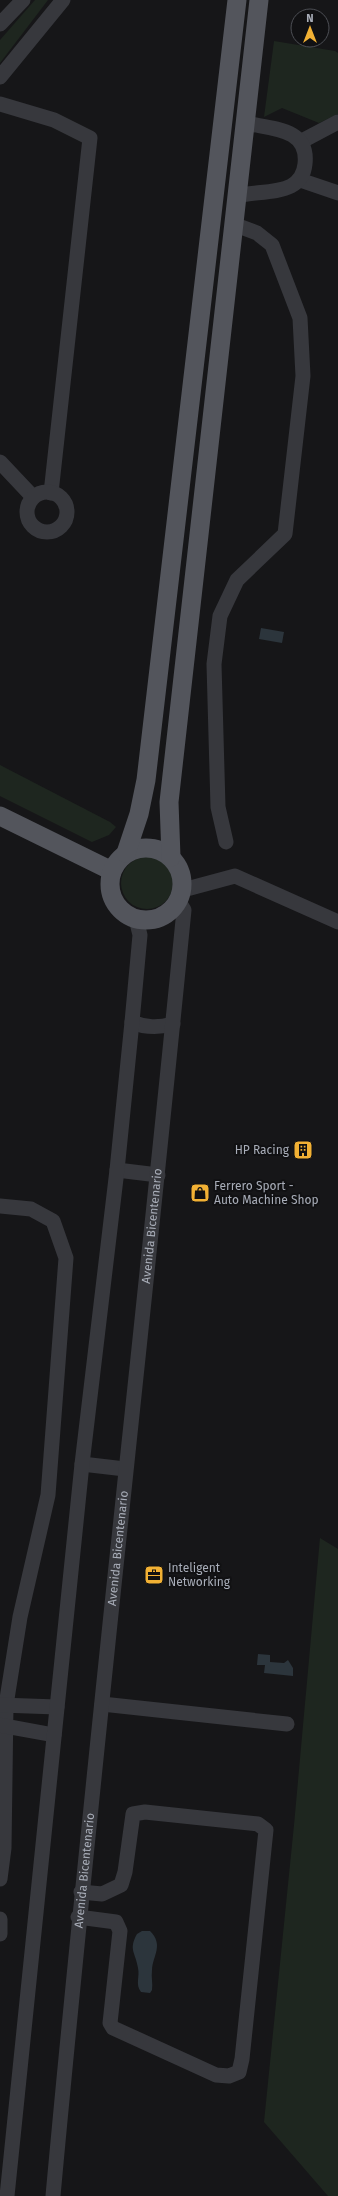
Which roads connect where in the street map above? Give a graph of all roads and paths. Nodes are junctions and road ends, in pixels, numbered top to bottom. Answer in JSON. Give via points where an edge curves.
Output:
{"nodes":[{"id":1,"x":23,"y":0,"type":"edge"},
{"id":2,"x":63,"y":0,"type":"edge"},
{"id":3,"x":237,"y":0,"type":"edge"},
{"id":4,"x":259,"y":0,"type":"edge"},
{"id":5,"x":0,"y":24,"type":"edge"},
{"id":6,"x":0,"y":77,"type":"edge"},
{"id":7,"x":0,"y":104,"type":"edge"},
{"id":8,"x":338,"y":122,"type":"edge"},
{"id":9,"x":245,"y":123,"type":"junction"},
{"id":10,"x":302,"y":141,"type":"junction"},
{"id":11,"x":300,"y":180,"type":"junction"},
{"id":12,"x":338,"y":193,"type":"edge"},
{"id":13,"x":236,"y":196,"type":"junction"},
{"id":14,"x":233,"y":224,"type":"junction"},
{"id":15,"x":0,"y":462,"type":"edge"},
{"id":16,"x":51,"y":493,"type":"junction"},
{"id":17,"x":34,"y":497,"type":"junction"},
{"id":18,"x":0,"y":816,"type":"edge"},
{"id":19,"x":226,"y":842,"type":"dead end"},
{"id":20,"x":126,"y":853,"type":"junction"},
{"id":21,"x":171,"y":857,"type":"junction"},
{"id":22,"x":112,"y":871,"type":"junction"},
{"id":23,"x":181,"y":896,"type":"junction"},
{"id":24,"x":136,"y":919,"type":"junction"},
{"id":25,"x":338,"y":922,"type":"edge"},
{"id":26,"x":132,"y":1022,"type":"junction"},
{"id":27,"x":173,"y":1024,"type":"junction"},
{"id":28,"x":117,"y":1170,"type":"junction"},
{"id":29,"x":158,"y":1175,"type":"junction"},
{"id":30,"x":0,"y":1206,"type":"edge"},
{"id":31,"x":82,"y":1464,"type":"junction"},
{"id":32,"x":125,"y":1469,"type":"junction"},
{"id":33,"x":102,"y":1704,"type":"junction"},
{"id":34,"x":3,"y":1705,"type":"edge"},
{"id":35,"x":57,"y":1708,"type":"junction"},
{"id":36,"x":287,"y":1724,"type":"dead end"},
{"id":37,"x":2,"y":1726,"type":"edge"},
{"id":38,"x":54,"y":1735,"type":"junction"},
{"id":39,"x":0,"y":1879,"type":"edge"},
{"id":40,"x":81,"y":1892,"type":"junction"},
{"id":41,"x":78,"y":1917,"type":"junction"},
{"id":42,"x":0,"y":1919,"type":"edge"},
{"id":43,"x":0,"y":1934,"type":"edge"},
{"id":44,"x":7,"y":2196,"type":"edge"},
{"id":45,"x":52,"y":2196,"type":"edge"}],
"edges":[{"from":1,"to":5,"type":"street"},
{"from":2,"to":6,"type":"street"},
{"from":3,"to":20,"type":"main road","via":[[146,780],[139,814]]},
{"from":4,"to":9,"type":"main road"},
{"from":7,"to":16,"type":"street","via":[[54,120],[90,138]]},
{"from":8,"to":10,"type":"street"},
{"from":9,"to":10,"type":"street","via":[[284,132]]},
{"from":9,"to":13,"type":"main road"},
{"from":10,"to":11,"type":"street","via":[[306,152]]},
{"from":11,"to":12,"type":"street"},
{"from":11,"to":13,"type":"street","via":[[280,190]]},
{"from":13,"to":14,"type":"main road"},
{"from":14,"to":19,"type":"street","via":[[257,233],[272,245],[300,318],[303,376],[285,534],[237,580],[220,616],[214,664],[218,807]]},
{"from":14,"to":21,"type":"main road","via":[[169,802]]},
{"from":15,"to":17,"type":"street"},
{"from":16,"to":17,"type":"street","via":[[45,492]]},
{"from":16,"to":17,"type":"street","via":[[62,499],[67,511],[62,524],[51,531],[38,530],[29,520],[28,508]]},
{"from":18,"to":22,"type":"main road"},
{"from":20,"to":21,"type":"main road","via":[[137,848],[149,848],[161,850]]},
{"from":20,"to":22,"type":"main road"},
{"from":21,"to":23,"type":"main road","via":[[179,866],[183,878]]},
{"from":22,"to":24,"type":"main road","via":[[109,883],[114,900],[125,914]]},
{"from":23,"to":24,"type":"main road","via":[[171,911],[161,918],[149,921]]},
{"from":23,"to":25,"type":"street","via":[[235,876]]},
{"from":23,"to":27,"type":"street","name":"Avenida Bicentenario","via":[[184,910]]},
{"from":24,"to":26,"type":"street","via":[[140,935]]},
{"from":26,"to":27,"type":"street","via":[[158,1028]]},
{"from":26,"to":28,"type":"street"},
{"from":27,"to":29,"type":"street","name":"Avenida Bicentenario"},
{"from":28,"to":29,"type":"street"},
{"from":28,"to":31,"type":"street"},
{"from":29,"to":32,"type":"street","name":"Avenida Bicentenario"},
{"from":30,"to":34,"type":"street","via":[[31,1209],[53,1221],[66,1258],[48,1495]]},
{"from":31,"to":32,"type":"street"},
{"from":31,"to":35,"type":"street"},
{"from":32,"to":33,"type":"street","name":"Avenida Bicentenario"},
{"from":33,"to":36,"type":"street"},
{"from":33,"to":40,"type":"street","name":"Avenida Bicentenario"},
{"from":34,"to":35,"type":"street"},
{"from":34,"to":37,"type":"street"},
{"from":35,"to":38,"type":"street"},
{"from":37,"to":38,"type":"street"},
{"from":37,"to":39,"type":"street","via":[[4,1848]]},
{"from":38,"to":44,"type":"street"},
{"from":40,"to":41,"type":"street","name":"Avenida Bicentenario"},
{"from":40,"to":41,"type":"street","via":[[102,1894],[121,1885],[133,1814],[145,1812],[258,1824],[266,1830],[239,2072],[229,2076],[216,2075],[113,2028],[110,2023],[120,1931],[116,1922]]},
{"from":41,"to":45,"type":"street","name":"Avenida Bicentenario"},
{"from":42,"to":43,"type":"street"}]}
